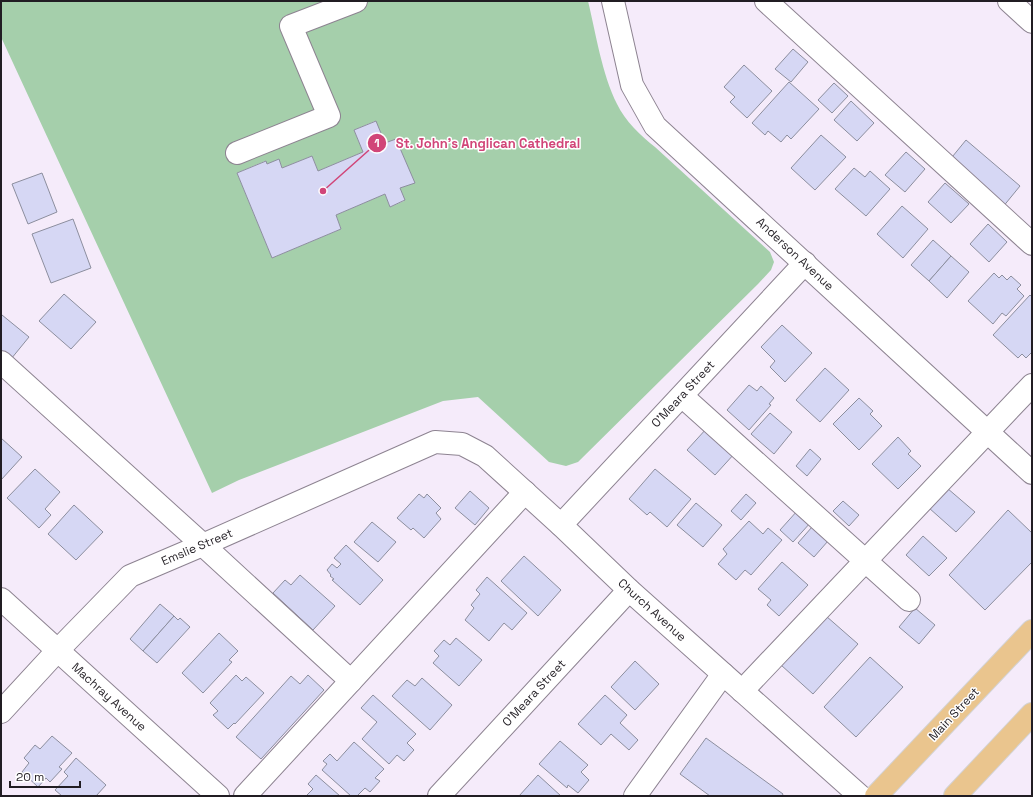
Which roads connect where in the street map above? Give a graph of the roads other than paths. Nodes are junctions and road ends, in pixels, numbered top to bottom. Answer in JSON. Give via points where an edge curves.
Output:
{"nodes":[{"id":1,"x":356,"y":1,"type":"edge"},
{"id":2,"x":613,"y":1,"type":"edge"},
{"id":3,"x":766,"y":1,"type":"edge"},
{"id":4,"x":1009,"y":1,"type":"edge"},
{"id":5,"x":1032,"y":22,"type":"edge"},
{"id":6,"x":237,"y":153,"type":"dead end"},
{"id":7,"x":1032,"y":244,"type":"edge"},
{"id":8,"x":805,"y":263,"type":"junction"},
{"id":9,"x":1,"y":362,"type":"edge"},
{"id":10,"x":1032,"y":385,"type":"edge"},
{"id":11,"x":682,"y":396,"type":"junction"},
{"id":12,"x":988,"y":432,"type":"junction"},
{"id":13,"x":435,"y":442,"type":"joint"},
{"id":14,"x":1032,"y":473,"type":"edge"},
{"id":15,"x":525,"y":492,"type":"junction"},
{"id":16,"x":561,"y":525,"type":"junction"},
{"id":17,"x":203,"y":545,"type":"junction"},
{"id":18,"x":866,"y":560,"type":"junction"},
{"id":19,"x":629,"y":590,"type":"junction"},
{"id":20,"x":1,"y":599,"type":"edge"},
{"id":21,"x":909,"y":600,"type":"dead end"},
{"id":22,"x":1032,"y":631,"type":"edge"},
{"id":23,"x":58,"y":650,"type":"junction"},
{"id":24,"x":723,"y":674,"type":"junction"},
{"id":25,"x":350,"y":681,"type":"junction"},
{"id":26,"x":742,"y":691,"type":"junction"},
{"id":27,"x":1,"y":712,"type":"edge"},
{"id":28,"x":1032,"y":714,"type":"edge"},
{"id":29,"x":218,"y":796,"type":"edge"},
{"id":30,"x":245,"y":796,"type":"edge"},
{"id":31,"x":439,"y":796,"type":"edge"},
{"id":32,"x":635,"y":796,"type":"edge"},
{"id":33,"x":860,"y":796,"type":"edge"},
{"id":34,"x":876,"y":796,"type":"edge"},
{"id":35,"x":955,"y":796,"type":"edge"}],
"edges":[{"from":1,"to":6,"type":"street","via":[[291,26],[329,116]]},
{"from":2,"to":8,"type":"street","name":"Anderson Avenue","via":[[632,85],[656,126]]},
{"from":3,"to":7,"type":"street"},
{"from":4,"to":5,"type":"street"},
{"from":8,"to":11,"type":"street","name":"O'Meara Street"},
{"from":8,"to":12,"type":"street","name":"Anderson Avenue"},
{"from":9,"to":17,"type":"street"},
{"from":10,"to":12,"type":"street"},
{"from":11,"to":16,"type":"street","name":"O'Meara Street"},
{"from":11,"to":18,"type":"street"},
{"from":12,"to":14,"type":"street","name":"Anderson Avenue"},
{"from":12,"to":18,"type":"street"},
{"from":13,"to":15,"type":"street","name":"Church Avenue","via":[[462,444],[485,456]]},
{"from":13,"to":17,"type":"street","name":"Emslie Street"},
{"from":15,"to":16,"type":"street","name":"Church Avenue"},
{"from":15,"to":25,"type":"street"},
{"from":16,"to":19,"type":"street","name":"Church Avenue"},
{"from":17,"to":23,"type":"street","name":"Emslie Street","via":[[130,576]]},
{"from":17,"to":25,"type":"street"},
{"from":18,"to":21,"type":"street"},
{"from":18,"to":26,"type":"street"},
{"from":19,"to":24,"type":"street","name":"Church Avenue"},
{"from":19,"to":31,"type":"street","name":"O'Meara Street"},
{"from":20,"to":23,"type":"street","name":"Machray Avenue"},
{"from":22,"to":34,"type":"main road","name":"Main Street"},
{"from":23,"to":27,"type":"street","name":"Emslie Street"},
{"from":23,"to":29,"type":"street","name":"Machray Avenue"},
{"from":24,"to":26,"type":"street","name":"Church Avenue"},
{"from":24,"to":32,"type":"street"},
{"from":25,"to":30,"type":"street"},
{"from":26,"to":33,"type":"street","name":"Church Avenue"},
{"from":28,"to":35,"type":"main road"}]}
